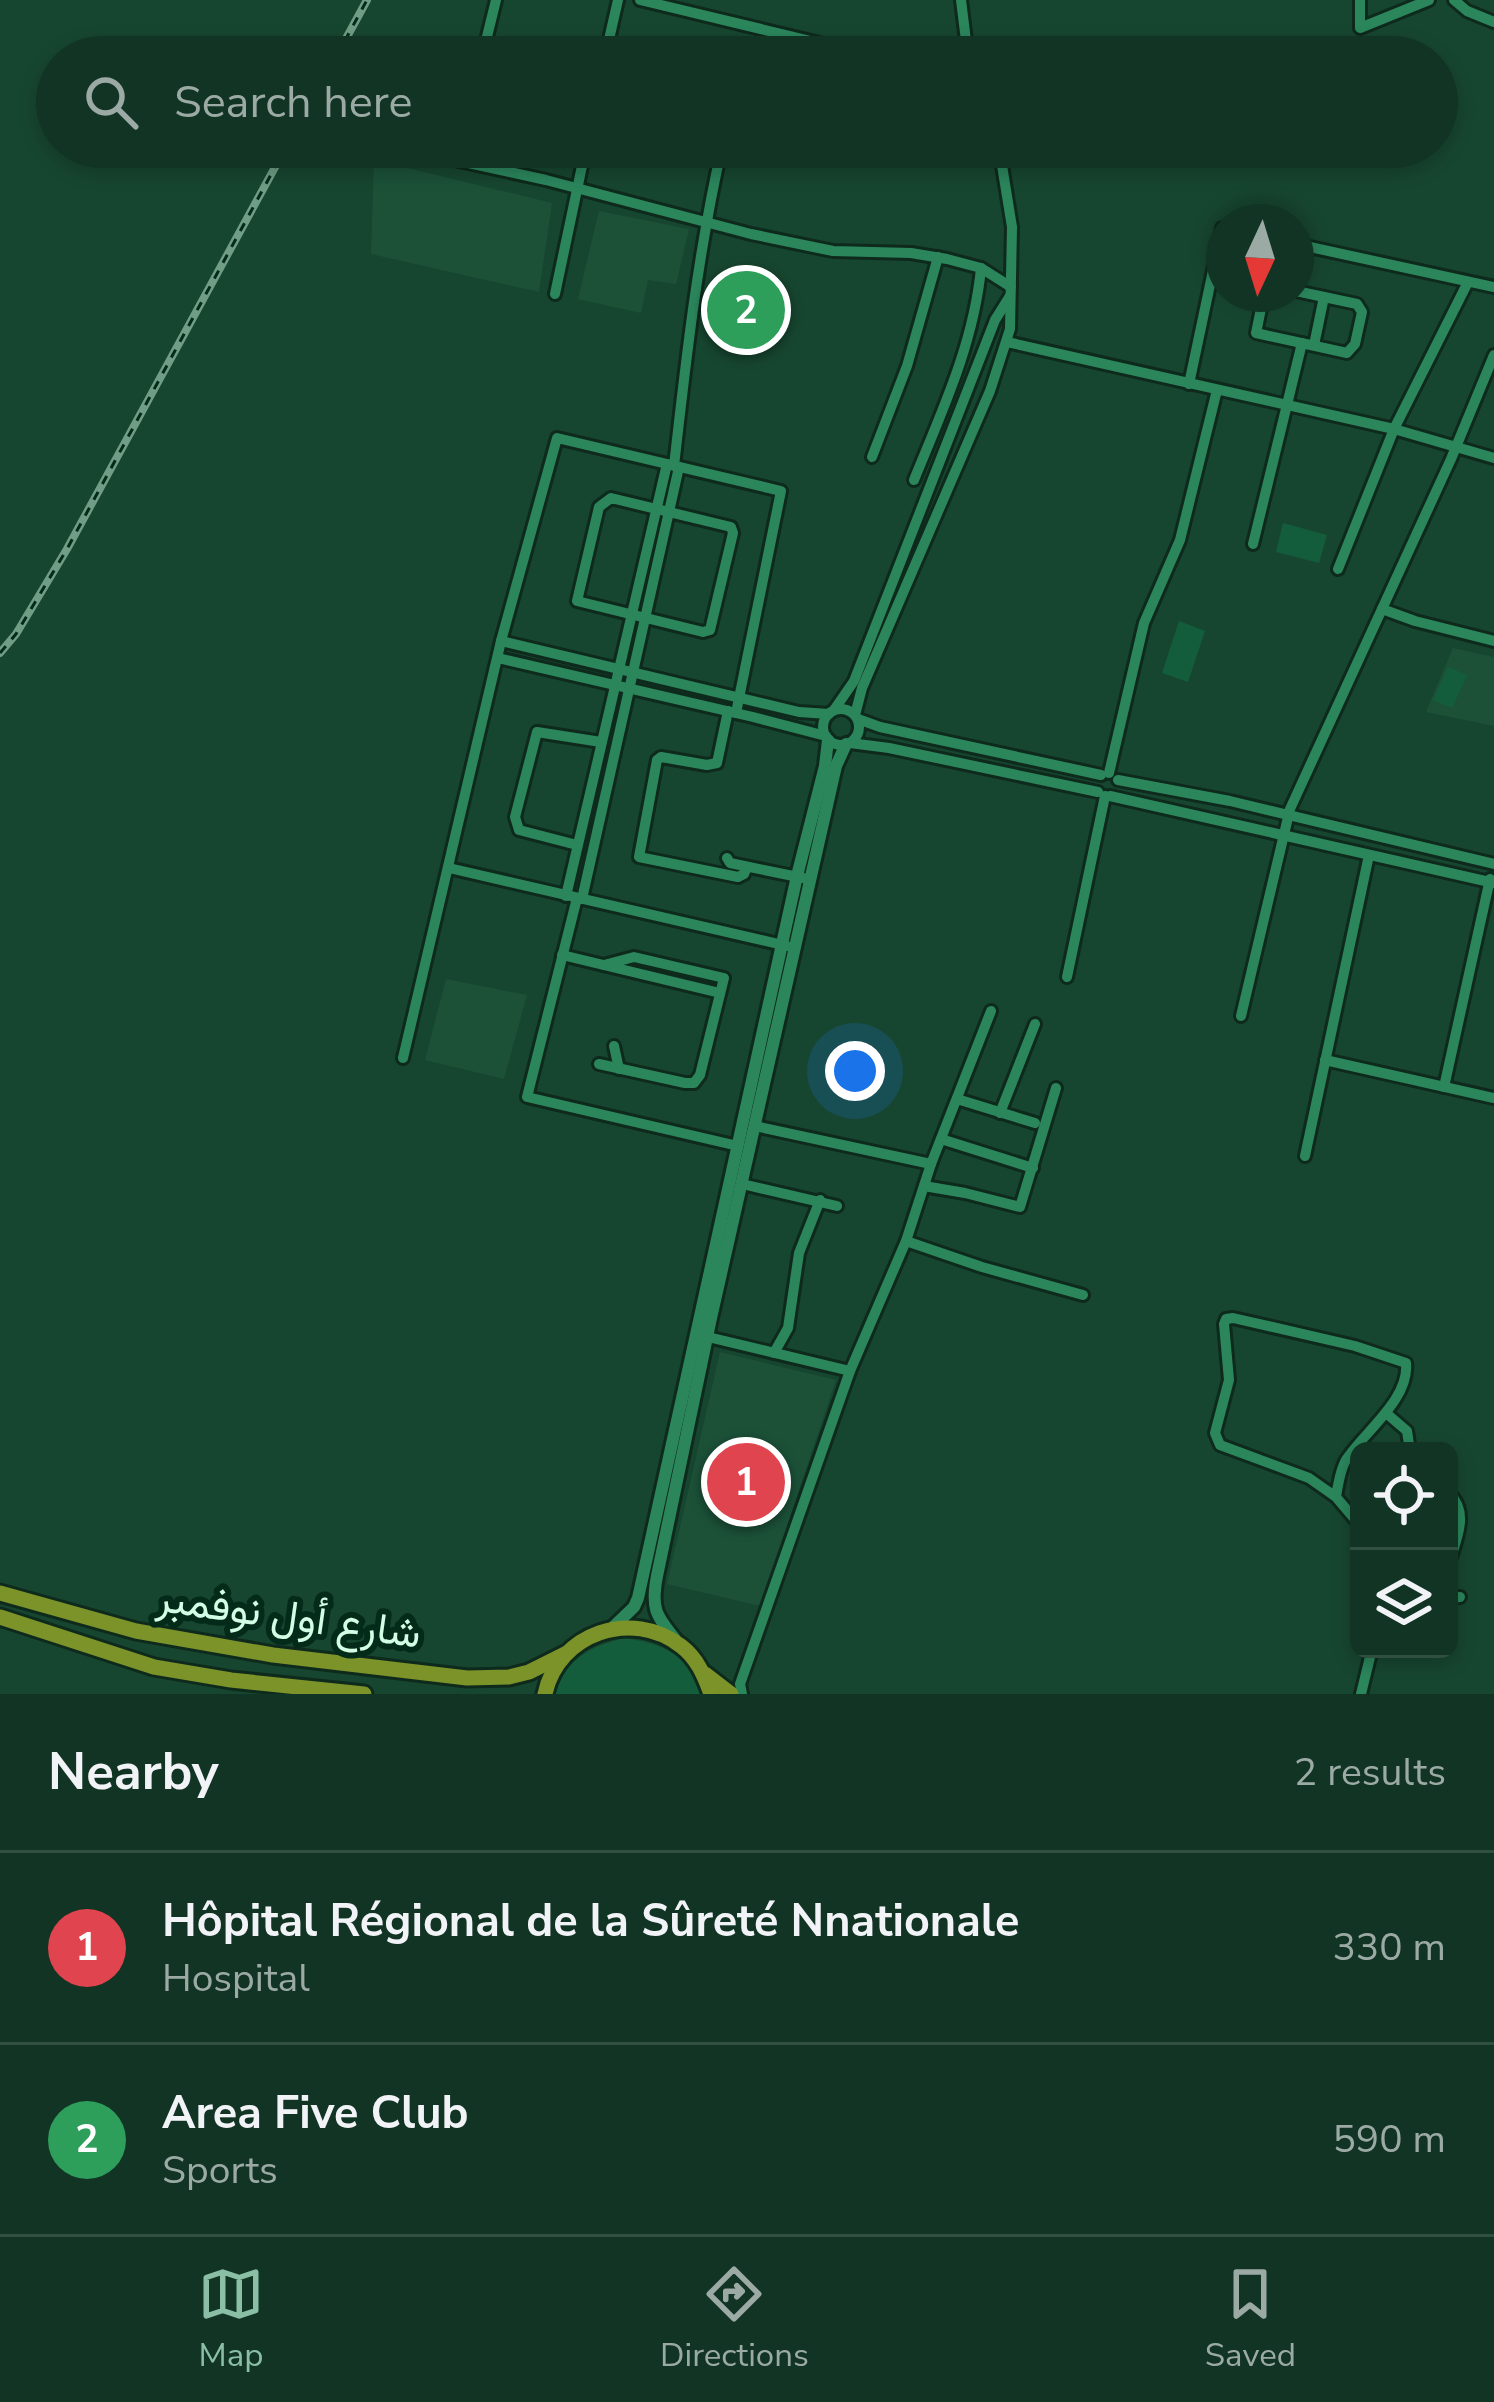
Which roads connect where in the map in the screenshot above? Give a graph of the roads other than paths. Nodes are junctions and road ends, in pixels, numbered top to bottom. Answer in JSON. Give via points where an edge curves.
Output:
{"nodes":[{"id":1,"x":496,"y":0,"type":"edge"},
{"id":2,"x":618,"y":0,"type":"edge"},
{"id":3,"x":640,"y":0,"type":"edge"},
{"id":4,"x":961,"y":0,"type":"edge"},
{"id":5,"x":1360,"y":0,"type":"edge"},
{"id":6,"x":1429,"y":0,"type":"edge"},
{"id":7,"x":1454,"y":0,"type":"edge"},
{"id":8,"x":1494,"y":22,"type":"edge"},
{"id":9,"x":487,"y":36,"type":"edge"},
{"id":10,"x":610,"y":36,"type":"edge"},
{"id":11,"x":798,"y":36,"type":"edge"},
{"id":12,"x":965,"y":36,"type":"edge"},
{"id":13,"x":508,"y":168,"type":"edge"},
{"id":14,"x":581,"y":168,"type":"edge"},
{"id":15,"x":717,"y":168,"type":"edge"},
{"id":16,"x":1003,"y":168,"type":"edge"},
{"id":17,"x":577,"y":188,"type":"junction"},
{"id":18,"x":705,"y":222,"type":"junction"},
{"id":19,"x":1314,"y":248,"type":"edge"},
{"id":20,"x":938,"y":257,"type":"junction"},
{"id":21,"x":981,"y":268,"type":"junction"},
{"id":22,"x":1468,"y":282,"type":"junction"},
{"id":23,"x":1494,"y":287,"type":"edge"},
{"id":24,"x":1010,"y":291,"type":"junction"},
{"id":25,"x":555,"y":294,"type":"dead end"},
{"id":26,"x":1314,"y":295,"type":"edge"},
{"id":27,"x":1324,"y":297,"type":"junction"},
{"id":28,"x":1206,"y":304,"type":"edge"},
{"id":29,"x":1260,"y":312,"type":"edge"},
{"id":30,"x":1007,"y":342,"type":"junction"},
{"id":31,"x":1308,"y":344,"type":"junction"},
{"id":32,"x":1494,"y":355,"type":"edge"},
{"id":33,"x":1189,"y":384,"type":"junction"},
{"id":34,"x":1216,"y":390,"type":"junction"},
{"id":35,"x":1288,"y":405,"type":"junction"},
{"id":36,"x":1394,"y":429,"type":"junction"},
{"id":37,"x":1456,"y":445,"type":"junction"},
{"id":38,"x":872,"y":457,"type":"dead end"},
{"id":39,"x":1494,"y":458,"type":"edge"},
{"id":40,"x":673,"y":466,"type":"junction"},
{"id":41,"x":914,"y":480,"type":"dead end"},
{"id":42,"x":663,"y":509,"type":"junction"},
{"id":43,"x":1253,"y":544,"type":"dead end"},
{"id":44,"x":1338,"y":569,"type":"dead end"},
{"id":45,"x":1382,"y":609,"type":"junction"},
{"id":46,"x":631,"y":616,"type":"junction"},
{"id":47,"x":646,"y":619,"type":"junction"},
{"id":48,"x":501,"y":641,"type":"junction"},
{"id":49,"x":1494,"y":641,"type":"edge"},
{"id":50,"x":497,"y":658,"type":"junction"},
{"id":51,"x":619,"y":668,"type":"junction"},
{"id":52,"x":634,"y":672,"type":"junction"},
{"id":53,"x":614,"y":685,"type":"junction"},
{"id":54,"x":630,"y":688,"type":"junction"},
{"id":55,"x":739,"y":696,"type":"junction"},
{"id":56,"x":732,"y":712,"type":"junction"},
{"id":57,"x":831,"y":712,"type":"junction"},
{"id":58,"x":856,"y":717,"type":"junction"},
{"id":59,"x":827,"y":738,"type":"junction"},
{"id":60,"x":601,"y":742,"type":"junction"},
{"id":61,"x":848,"y":744,"type":"junction"},
{"id":62,"x":1109,"y":776,"type":"junction"},
{"id":63,"x":1104,"y":795,"type":"junction"},
{"id":64,"x":1289,"y":815,"type":"junction"},
{"id":65,"x":1284,"y":836,"type":"junction"},
{"id":66,"x":577,"y":845,"type":"junction"},
{"id":67,"x":1369,"y":855,"type":"junction"},
{"id":68,"x":727,"y":858,"type":"dead end"},
{"id":69,"x":1494,"y":863,"type":"edge"},
{"id":70,"x":747,"y":867,"type":"junction"},
{"id":71,"x":449,"y":868,"type":"junction"},
{"id":72,"x":804,"y":878,"type":"junction"},
{"id":73,"x":1492,"y":883,"type":"edge"},
{"id":74,"x":575,"y":897,"type":"junction"},
{"id":75,"x":790,"y":946,"type":"junction"},
{"id":76,"x":562,"y":955,"type":"junction"},
{"id":77,"x":1067,"y":977,"type":"dead end"},
{"id":78,"x":991,"y":1011,"type":"dead end"},
{"id":79,"x":1241,"y":1016,"type":"dead end"},
{"id":80,"x":1035,"y":1024,"type":"dead end"},
{"id":81,"x":614,"y":1046,"type":"dead end"},
{"id":82,"x":404,"y":1058,"type":"dead end"},
{"id":83,"x":1325,"y":1060,"type":"junction"},
{"id":84,"x":599,"y":1064,"type":"dead end"},
{"id":85,"x":619,"y":1069,"type":"junction"},
{"id":86,"x":1444,"y":1087,"type":"junction"},
{"id":87,"x":1056,"y":1088,"type":"dead end"},
{"id":88,"x":1494,"y":1098,"type":"edge"},
{"id":89,"x":957,"y":1099,"type":"junction"},
{"id":90,"x":1000,"y":1113,"type":"junction"},
{"id":91,"x":1035,"y":1123,"type":"dead end"},
{"id":92,"x":755,"y":1126,"type":"junction"},
{"id":93,"x":940,"y":1139,"type":"junction"},
{"id":94,"x":738,"y":1146,"type":"junction"},
{"id":95,"x":1305,"y":1156,"type":"dead end"},
{"id":96,"x":931,"y":1164,"type":"junction"},
{"id":97,"x":1034,"y":1168,"type":"junction"},
{"id":98,"x":742,"y":1184,"type":"junction"},
{"id":99,"x":924,"y":1186,"type":"junction"},
{"id":100,"x":820,"y":1200,"type":"junction"},
{"id":101,"x":837,"y":1205,"type":"dead end"},
{"id":102,"x":906,"y":1241,"type":"junction"},
{"id":103,"x":1083,"y":1295,"type":"dead end"},
{"id":104,"x":706,"y":1317,"type":"junction"},
{"id":105,"x":708,"y":1337,"type":"junction"},
{"id":106,"x":774,"y":1353,"type":"junction"},
{"id":107,"x":850,"y":1371,"type":"junction"},
{"id":108,"x":1386,"y":1413,"type":"junction"},
{"id":109,"x":686,"y":1414,"type":"junction"},
{"id":110,"x":1409,"y":1442,"type":"edge"},
{"id":111,"x":1336,"y":1497,"type":"junction"},
{"id":112,"x":1350,"y":1513,"type":"edge"},
{"id":113,"x":0,"y":1593,"type":"edge"},
{"id":114,"x":0,"y":1617,"type":"edge"},
{"id":115,"x":611,"y":1629,"type":"junction"},
{"id":116,"x":680,"y":1645,"type":"junction"},
{"id":117,"x":566,"y":1653,"type":"junction"},
{"id":118,"x":1370,"y":1658,"type":"edge"},
{"id":119,"x":704,"y":1674,"type":"junction"},
{"id":120,"x":364,"y":1694,"type":"edge"},
{"id":121,"x":545,"y":1694,"type":"edge"},
{"id":122,"x":711,"y":1694,"type":"edge"},
{"id":123,"x":731,"y":1694,"type":"edge"},
{"id":124,"x":742,"y":1694,"type":"edge"},
{"id":125,"x":1361,"y":1694,"type":"edge"}],
"edges":[{"from":1,"to":9,"type":"street"},
{"from":2,"to":10,"type":"street"},
{"from":3,"to":11,"type":"street"},
{"from":4,"to":12,"type":"street"},
{"from":5,"to":6,"type":"street","via":[[1360,28]]},
{"from":7,"to":8,"type":"street"},
{"from":13,"to":17,"type":"street"},
{"from":14,"to":17,"type":"street"},
{"from":15,"to":18,"type":"street"},
{"from":16,"to":24,"type":"street"},
{"from":17,"to":18,"type":"street"},
{"from":17,"to":25,"type":"street"},
{"from":18,"to":20,"type":"street","via":[[833,251]]},
{"from":18,"to":40,"type":"street"},
{"from":19,"to":22,"type":"street"},
{"from":20,"to":21,"type":"street"},
{"from":20,"to":38,"type":"street"},
{"from":21,"to":24,"type":"street"},
{"from":21,"to":41,"type":"street","via":[[970,332]]},
{"from":22,"to":23,"type":"street"},
{"from":22,"to":36,"type":"street"},
{"from":24,"to":30,"type":"street"},
{"from":24,"to":57,"type":"street","via":[[854,681]]},
{"from":26,"to":27,"type":"street"},
{"from":27,"to":31,"type":"street"},
{"from":27,"to":31,"type":"street","via":[[1358,304],[1355,344],[1347,352]]},
{"from":28,"to":33,"type":"street"},
{"from":29,"to":31,"type":"street","via":[[1256,333]]},
{"from":30,"to":33,"type":"street"},
{"from":30,"to":58,"type":"street"},
{"from":31,"to":35,"type":"street"},
{"from":32,"to":37,"type":"street"},
{"from":33,"to":34,"type":"street"},
{"from":34,"to":35,"type":"street"},
{"from":34,"to":62,"type":"street","via":[[1180,540],[1144,623]]},
{"from":35,"to":36,"type":"street"},
{"from":35,"to":43,"type":"street"},
{"from":36,"to":37,"type":"street"},
{"from":36,"to":44,"type":"street"},
{"from":37,"to":39,"type":"street"},
{"from":37,"to":45,"type":"street"},
{"from":40,"to":42,"type":"street"},
{"from":40,"to":48,"type":"street","via":[[557,438]]},
{"from":40,"to":55,"type":"street","via":[[782,491]]},
{"from":42,"to":46,"type":"street"},
{"from":42,"to":46,"type":"street","via":[[611,498],[598,507],[577,601]]},
{"from":42,"to":47,"type":"street"},
{"from":42,"to":47,"type":"street","via":[[733,530],[713,626]]},
{"from":45,"to":49,"type":"street"},
{"from":45,"to":64,"type":"street"},
{"from":46,"to":47,"type":"street"},
{"from":46,"to":51,"type":"street"},
{"from":47,"to":52,"type":"street"},
{"from":48,"to":50,"type":"street"},
{"from":48,"to":51,"type":"street"},
{"from":50,"to":53,"type":"street"},
{"from":50,"to":71,"type":"street"},
{"from":51,"to":52,"type":"street"},
{"from":51,"to":53,"type":"street"},
{"from":52,"to":54,"type":"street"},
{"from":52,"to":55,"type":"street"},
{"from":53,"to":54,"type":"street"},
{"from":53,"to":60,"type":"street"},
{"from":54,"to":56,"type":"street"},
{"from":54,"to":74,"type":"street"},
{"from":55,"to":56,"type":"street"},
{"from":55,"to":57,"type":"street"},
{"from":56,"to":59,"type":"street"},
{"from":56,"to":70,"type":"street","via":[[717,763],[658,760],[639,857],[738,877]]},
{"from":57,"to":58,"type":"street"},
{"from":57,"to":59,"type":"street","via":[[823,724]]},
{"from":58,"to":61,"type":"street","via":[[859,730]]},
{"from":58,"to":62,"type":"street"},
{"from":59,"to":61,"type":"street"},
{"from":59,"to":72,"type":"street"},
{"from":60,"to":66,"type":"street"},
{"from":60,"to":66,"type":"street","via":[[537,732],[515,817],[519,830]]},
{"from":61,"to":63,"type":"street"},
{"from":61,"to":72,"type":"street"},
{"from":62,"to":63,"type":"street","via":[[1095,785]]},
{"from":62,"to":63,"type":"street","via":[[1118,791]]},
{"from":62,"to":64,"type":"street"},
{"from":63,"to":65,"type":"street"},
{"from":63,"to":77,"type":"street"},
{"from":64,"to":65,"type":"street"},
{"from":64,"to":69,"type":"street"},
{"from":65,"to":67,"type":"street"},
{"from":65,"to":79,"type":"street"},
{"from":66,"to":74,"type":"street"},
{"from":67,"to":73,"type":"street"},
{"from":67,"to":83,"type":"street"},
{"from":68,"to":70,"type":"street"},
{"from":69,"to":73,"type":"street"},
{"from":70,"to":72,"type":"street"},
{"from":71,"to":74,"type":"street"},
{"from":71,"to":82,"type":"street"},
{"from":72,"to":75,"type":"street"},
{"from":73,"to":86,"type":"street"},
{"from":74,"to":75,"type":"street"},
{"from":74,"to":76,"type":"street"},
{"from":75,"to":92,"type":"street"},
{"from":75,"to":94,"type":"street"},
{"from":76,"to":85,"type":"street","via":[[720,993],[694,1082]]},
{"from":76,"to":94,"type":"street","via":[[527,1096]]},
{"from":78,"to":89,"type":"street"},
{"from":80,"to":90,"type":"street"},
{"from":81,"to":85,"type":"street"},
{"from":83,"to":86,"type":"street"},
{"from":83,"to":95,"type":"street"},
{"from":84,"to":85,"type":"street"},
{"from":86,"to":88,"type":"street"},
{"from":87,"to":97,"type":"street"},
{"from":89,"to":90,"type":"street"},
{"from":89,"to":93,"type":"street"},
{"from":90,"to":91,"type":"street"},
{"from":92,"to":96,"type":"street"},
{"from":92,"to":98,"type":"street"},
{"from":93,"to":96,"type":"street"},
{"from":93,"to":97,"type":"street"},
{"from":94,"to":104,"type":"street"},
{"from":96,"to":99,"type":"street"},
{"from":97,"to":99,"type":"street","via":[[1020,1207]]},
{"from":98,"to":100,"type":"street"},
{"from":98,"to":104,"type":"street"},
{"from":99,"to":102,"type":"street"},
{"from":100,"to":101,"type":"street"},
{"from":100,"to":106,"type":"street","via":[[800,1253],[788,1328]]},
{"from":102,"to":103,"type":"street"},
{"from":102,"to":107,"type":"street"},
{"from":104,"to":105,"type":"street"},
{"from":104,"to":109,"type":"street"},
{"from":105,"to":106,"type":"street"},
{"from":105,"to":109,"type":"street"},
{"from":106,"to":107,"type":"street"},
{"from":107,"to":124,"type":"street"},
{"from":108,"to":110,"type":"street"},
{"from":108,"to":111,"type":"street","via":[[1347,1459]]},
{"from":108,"to":111,"type":"street","via":[[1407,1374],[1404,1361],[1226,1320],[1220,1445],[1309,1478]]},
{"from":109,"to":115,"type":"street","via":[[638,1598]]},
{"from":109,"to":116,"type":"street","via":[[653,1596]]},
{"from":111,"to":112,"type":"street"},
{"from":113,"to":117,"type":"main road","name":"شارع أول نوفمبر","via":[[136,1631],[467,1678],[529,1672]]},
{"from":114,"to":120,"type":"main road","via":[[154,1667]]},
{"from":115,"to":116,"type":"main road","via":[[635,1627]]},
{"from":115,"to":117,"type":"main road","name":"شارع أول نوفمبر"},
{"from":116,"to":119,"type":"main road"},
{"from":117,"to":121,"type":"main road"},
{"from":118,"to":125,"type":"street"},
{"from":119,"to":122,"type":"main road"},
{"from":119,"to":123,"type":"main road"}]}
